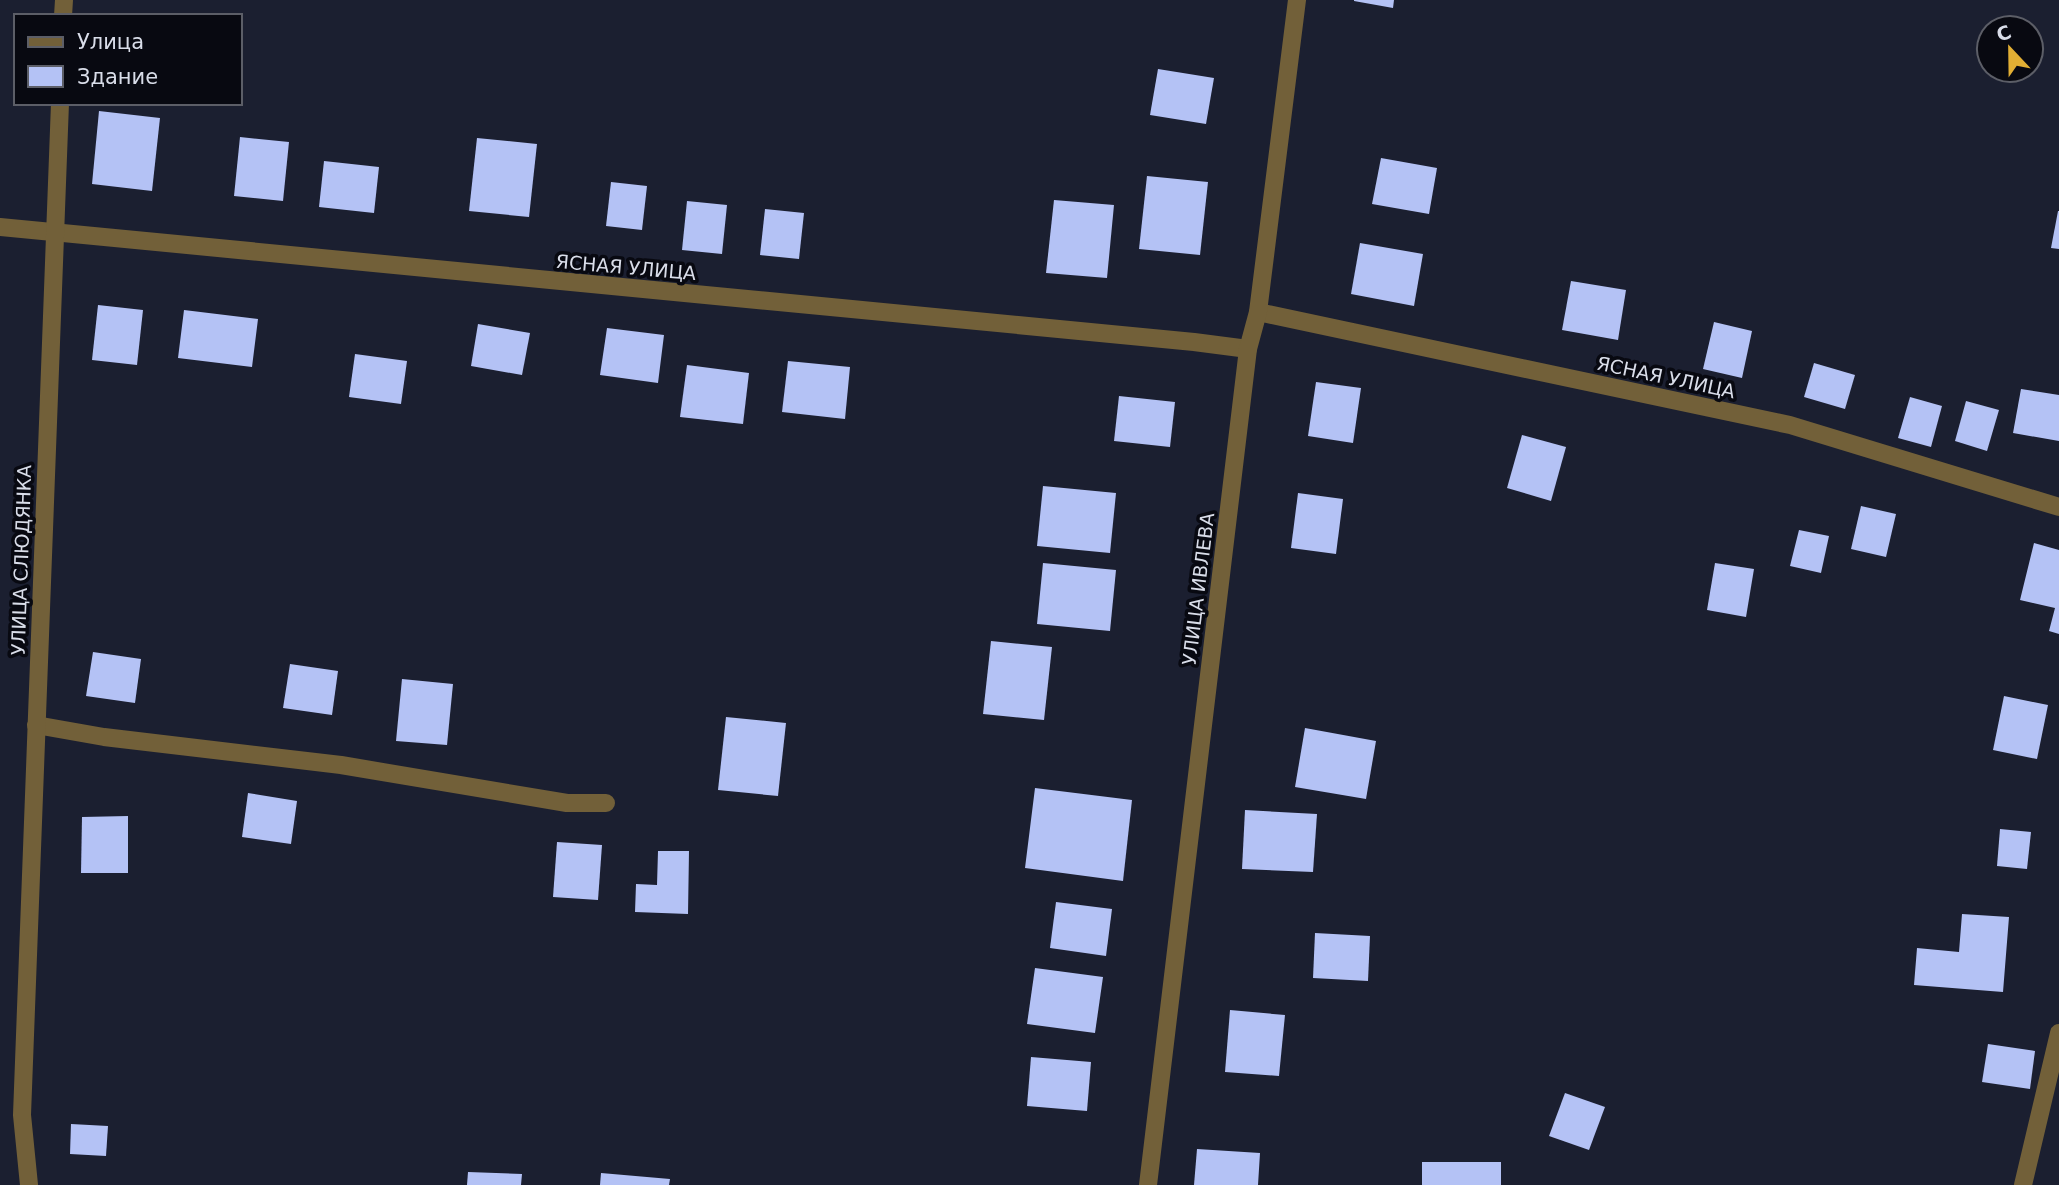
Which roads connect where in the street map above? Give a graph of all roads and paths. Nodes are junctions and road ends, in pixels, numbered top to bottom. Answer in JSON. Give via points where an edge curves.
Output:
{"nodes":[{"id":1,"x":1297,"y":0,"type":"edge"},
{"id":2,"x":60,"y":105,"type":"edge"},
{"id":3,"x":0,"y":227,"type":"edge"},
{"id":4,"x":54,"y":233,"type":"junction"},
{"id":5,"x":1258,"y":312,"type":"junction"},
{"id":6,"x":1248,"y":349,"type":"junction"},
{"id":7,"x":2059,"y":507,"type":"edge"},
{"id":8,"x":36,"y":725,"type":"junction"},
{"id":9,"x":606,"y":803,"type":"dead end"},
{"id":10,"x":2059,"y":1033,"type":"edge"},
{"id":11,"x":29,"y":1185,"type":"edge"},
{"id":12,"x":1148,"y":1185,"type":"edge"},
{"id":13,"x":2023,"y":1185,"type":"edge"}],
"edges":[{"from":1,"to":5,"type":"street","name":"УЛИЦА ИВЛЕВА"},
{"from":2,"to":4,"type":"street","name":"УЛИЦА СЛЮДЯНКА"},
{"from":3,"to":4,"type":"street","name":"ЯСНАЯ УЛИЦА"},
{"from":4,"to":6,"type":"street","name":"ЯСНАЯ УЛИЦА"},
{"from":4,"to":8,"type":"street","name":"УЛИЦА СЛЮДЯНКА"},
{"from":5,"to":6,"type":"street","name":"УЛИЦА ИВЛЕВА"},
{"from":5,"to":7,"type":"street","name":"ЯСНАЯ УЛИЦА","via":[[1790,425]]},
{"from":6,"to":12,"type":"street","name":"УЛИЦА ИВЛЕВА"},
{"from":8,"to":9,"type":"street","via":[[341,765],[567,803]]},
{"from":8,"to":11,"type":"street","name":"УЛИЦА СЛЮДЯНКА","via":[[22,1115]]},
{"from":10,"to":13,"type":"street"}]}
